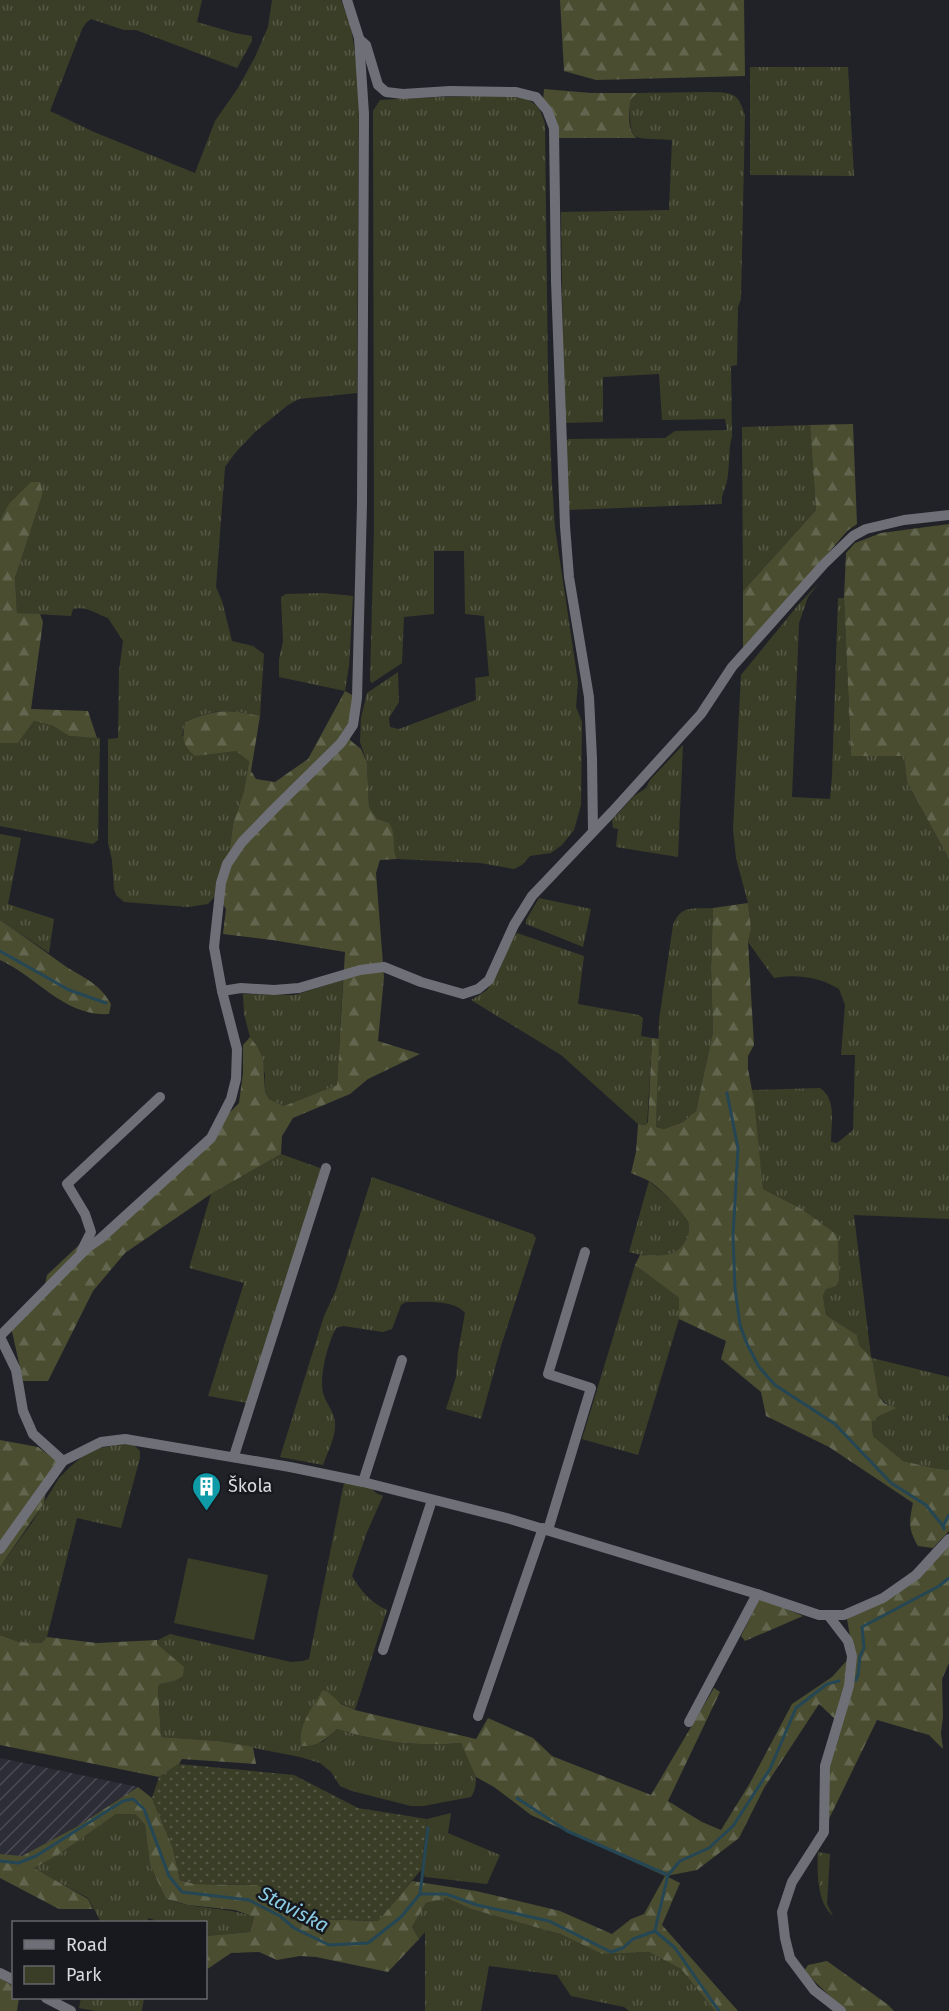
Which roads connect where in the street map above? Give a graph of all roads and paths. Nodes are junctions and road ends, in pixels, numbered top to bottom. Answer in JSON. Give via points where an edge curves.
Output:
{"nodes":[{"id":1,"x":347,"y":0,"type":"edge"},
{"id":2,"x":359,"y":38,"type":"junction"},
{"id":3,"x":949,"y":515,"type":"edge"},
{"id":4,"x":593,"y":831,"type":"junction"},
{"id":5,"x":222,"y":991,"type":"junction"},
{"id":6,"x":160,"y":1097,"type":"dead end"},
{"id":7,"x":327,"y":1167,"type":"dead end"},
{"id":8,"x":585,"y":1252,"type":"dead end"},
{"id":9,"x":80,"y":1255,"type":"junction"},
{"id":10,"x":0,"y":1336,"type":"edge"},
{"id":11,"x":402,"y":1360,"type":"dead end"},
{"id":12,"x":234,"y":1456,"type":"junction"},
{"id":13,"x":63,"y":1461,"type":"junction"},
{"id":14,"x":363,"y":1482,"type":"junction"},
{"id":15,"x":432,"y":1500,"type":"junction"},
{"id":16,"x":545,"y":1529,"type":"junction"},
{"id":17,"x":949,"y":1539,"type":"edge"},
{"id":18,"x":0,"y":1549,"type":"edge"},
{"id":19,"x":757,"y":1594,"type":"junction"},
{"id":20,"x":828,"y":1615,"type":"junction"},
{"id":21,"x":383,"y":1650,"type":"dead end"},
{"id":22,"x":478,"y":1716,"type":"dead end"},
{"id":23,"x":689,"y":1722,"type":"dead end"},
{"id":24,"x":48,"y":1999,"type":"edge"},
{"id":25,"x":71,"y":2011,"type":"edge"},
{"id":26,"x":841,"y":2011,"type":"edge"}],
"edges":[{"from":1,"to":2,"type":"street"},
{"from":2,"to":4,"type":"street","via":[[366,45],[378,85],[386,92],[516,92],[536,97],[554,128],[565,526],[569,577],[589,697]]},
{"from":2,"to":5,"type":"street","via":[[364,114],[363,504],[357,698],[353,725],[341,743],[242,842],[227,864],[214,947]]},
{"from":3,"to":4,"type":"street","via":[[866,528],[853,536],[732,667],[701,714]]},
{"from":4,"to":5,"type":"street","via":[[532,896],[489,980],[478,989],[463,994],[384,967],[360,969],[299,988]]},
{"from":5,"to":9,"type":"street","via":[[237,1049],[236,1079],[231,1099],[211,1138]]},
{"from":6,"to":9,"type":"street","via":[[67,1184],[91,1232]]},
{"from":7,"to":12,"type":"street"},
{"from":8,"to":16,"type":"street","via":[[548,1374],[591,1388]]},
{"from":9,"to":10,"type":"street"},
{"from":10,"to":13,"type":"street","via":[[16,1370],[23,1411],[33,1434]]},
{"from":11,"to":14,"type":"street"},
{"from":12,"to":13,"type":"street","via":[[125,1439],[101,1442]]},
{"from":12,"to":14,"type":"street"},
{"from":13,"to":18,"type":"street"},
{"from":14,"to":15,"type":"street"},
{"from":15,"to":16,"type":"street"},
{"from":15,"to":21,"type":"street"},
{"from":16,"to":19,"type":"street"},
{"from":16,"to":22,"type":"street"},
{"from":17,"to":20,"type":"street","via":[[916,1575],[884,1598],[844,1615]]},
{"from":19,"to":20,"type":"street"},
{"from":19,"to":23,"type":"street"},
{"from":20,"to":26,"type":"street","via":[[848,1641],[852,1656],[849,1686],[825,1766],[824,1833],[792,1881],[782,1912],[790,1958],[813,1990]]},
{"from":24,"to":25,"type":"street"}]}
